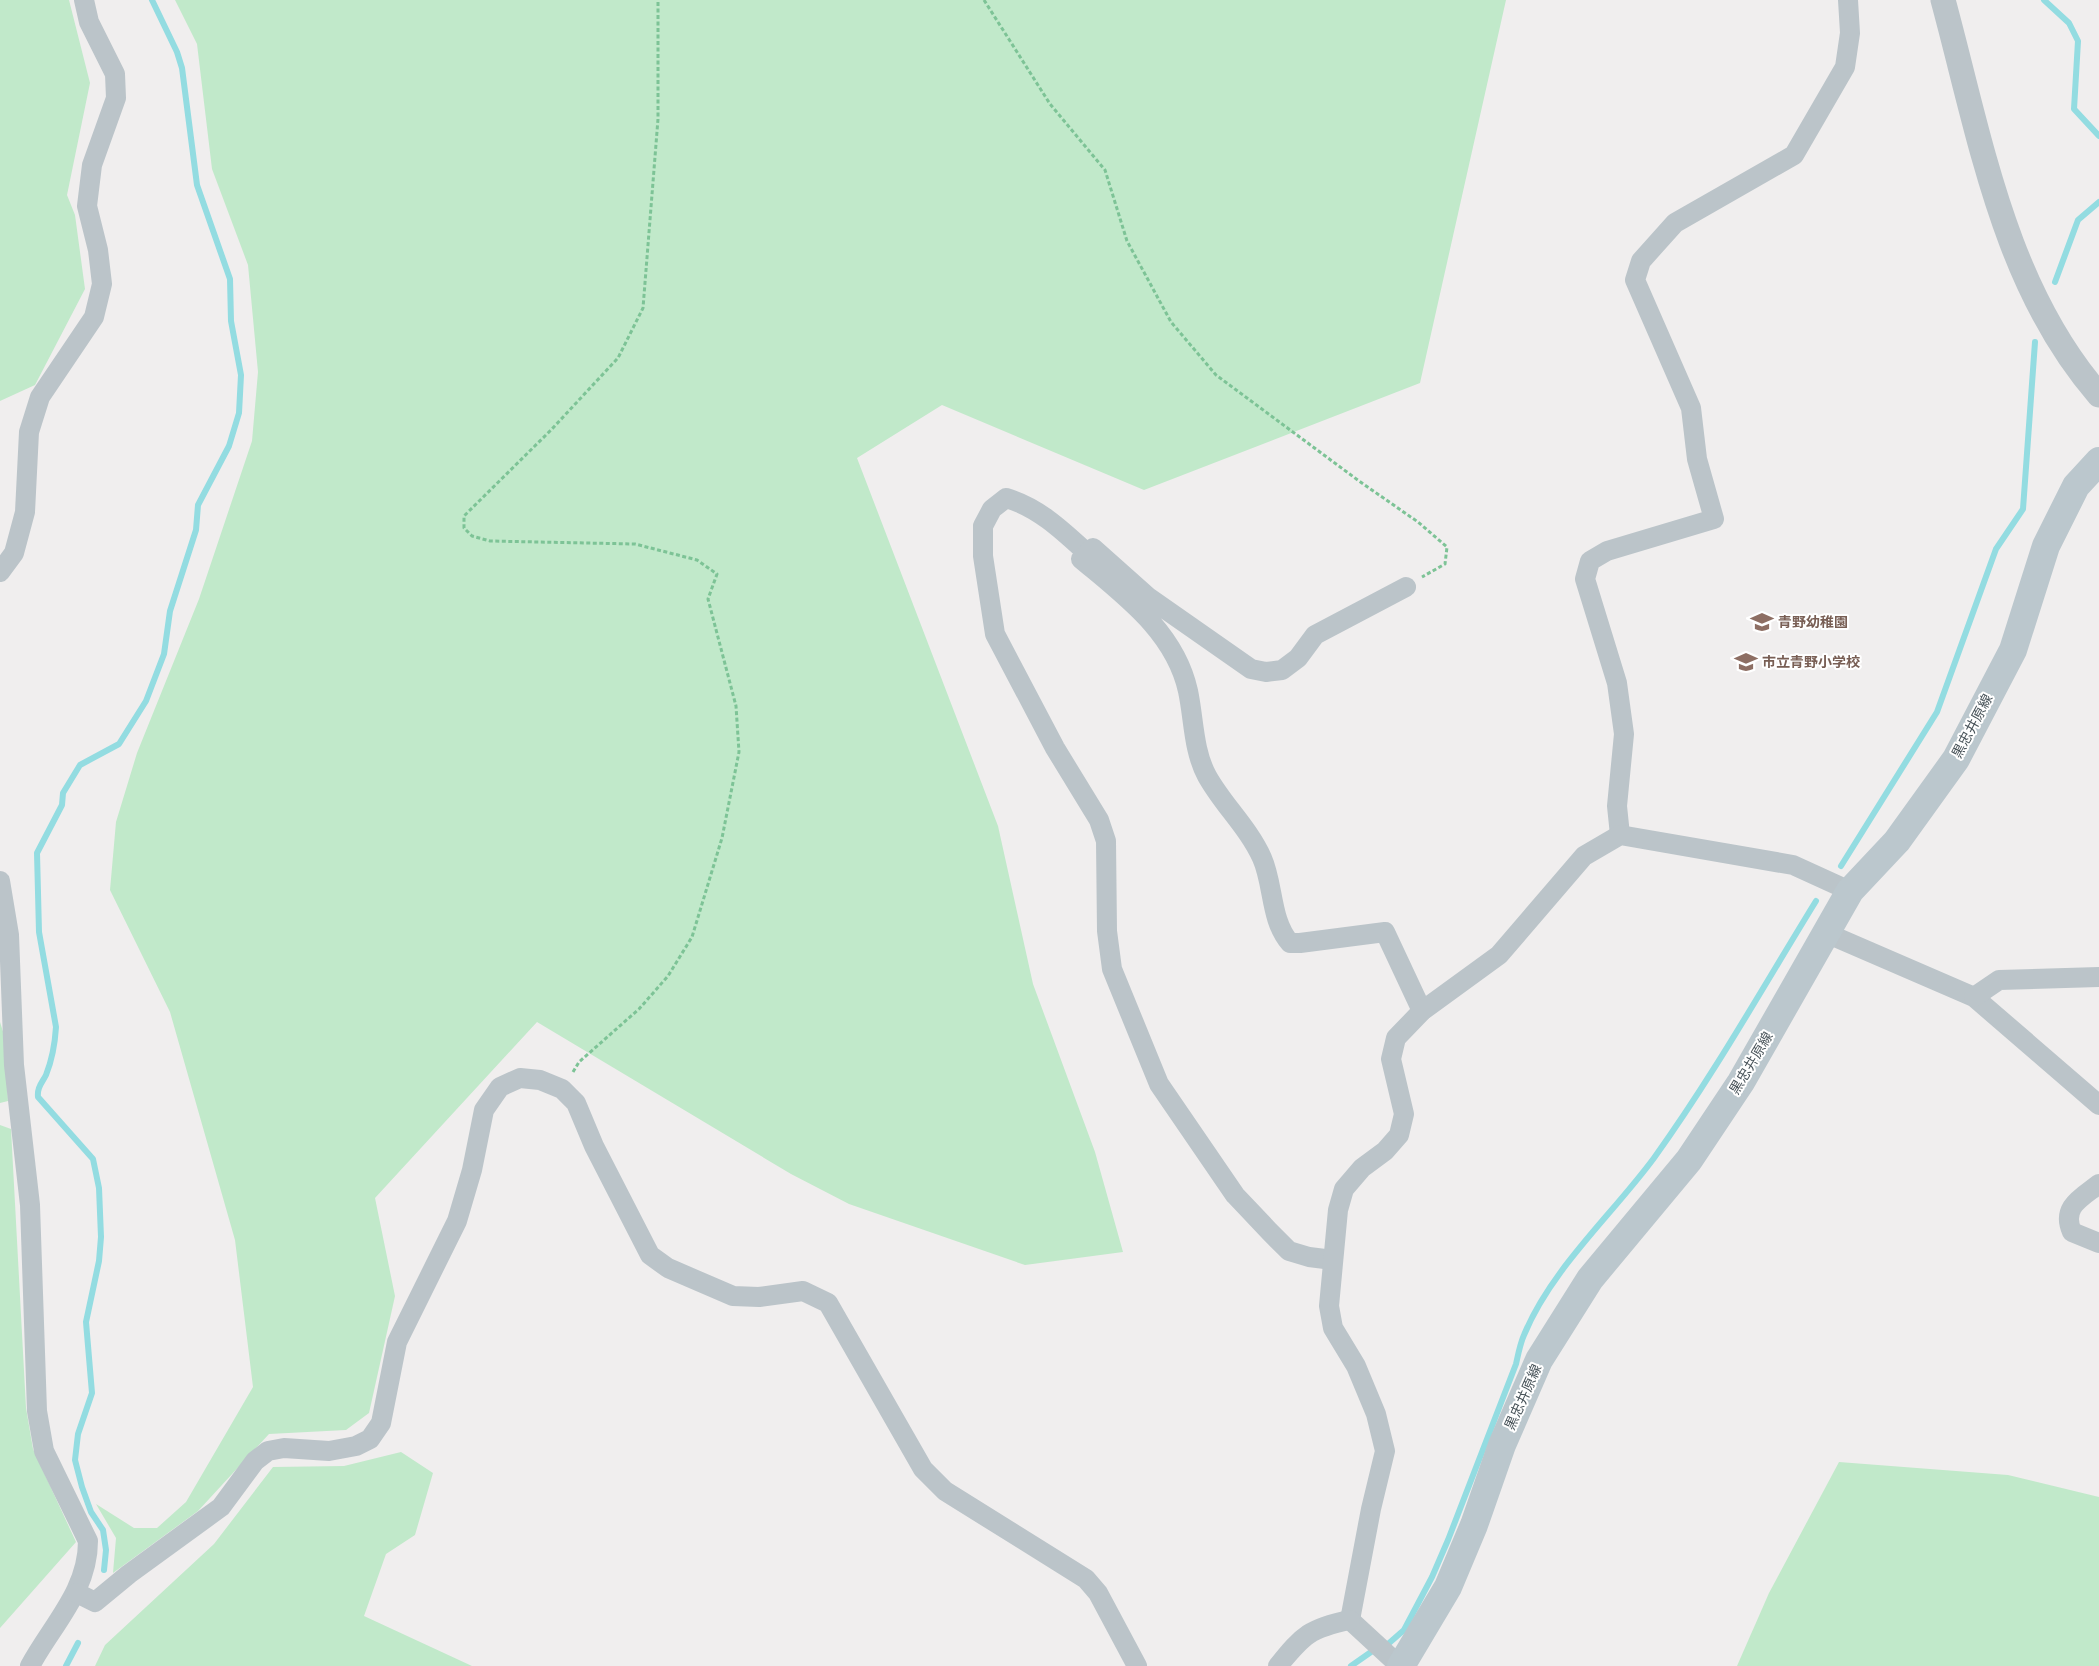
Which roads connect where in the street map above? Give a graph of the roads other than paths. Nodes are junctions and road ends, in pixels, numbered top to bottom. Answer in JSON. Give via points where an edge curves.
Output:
{"nodes":[{"id":1,"x":84,"y":0,"type":"edge"},
{"id":2,"x":1848,"y":0,"type":"edge"},
{"id":3,"x":1943,"y":0,"type":"edge"},
{"id":4,"x":2099,"y":395,"type":"edge"},
{"id":5,"x":2099,"y":461,"type":"edge"},
{"id":6,"x":1087,"y":553,"type":"junction"},
{"id":7,"x":0,"y":572,"type":"edge"},
{"id":8,"x":1406,"y":587,"type":"road end"},
{"id":9,"x":1620,"y":835,"type":"junction"},
{"id":10,"x":0,"y":881,"type":"edge"},
{"id":11,"x":1850,"y":891,"type":"junction"},
{"id":12,"x":1826,"y":933,"type":"junction"},
{"id":13,"x":2099,"y":976,"type":"edge"},
{"id":14,"x":1974,"y":997,"type":"junction"},
{"id":15,"x":1422,"y":1011,"type":"junction"},
{"id":16,"x":2099,"y":1106,"type":"edge"},
{"id":17,"x":2099,"y":1184,"type":"edge"},
{"id":18,"x":2099,"y":1243,"type":"edge"},
{"id":19,"x":1333,"y":1260,"type":"junction"},
{"id":20,"x":77,"y":1593,"type":"junction"},
{"id":21,"x":1350,"y":1620,"type":"junction"},
{"id":22,"x":1390,"y":1657,"type":"edge"},
{"id":23,"x":30,"y":1666,"type":"edge"},
{"id":24,"x":1137,"y":1666,"type":"edge"},
{"id":25,"x":1278,"y":1666,"type":"edge"}],
"edges":[{"from":1,"to":7,"type":"street","via":[[89,22],[115,74],[116,98],[92,166],[87,206],[102,284],[94,317],[40,397],[29,432],[25,512],[14,553]]},
{"from":2,"to":9,"type":"street","via":[[1850,34],[1845,67],[1794,155],[1675,223],[1641,261],[1635,280],[1691,408],[1697,459],[1714,519],[1607,551],[1590,561],[1585,578],[1617,683],[1624,734],[1616,806]]},
{"from":3,"to":4,"type":"street","via":[[1994,189],[2026,280],[2061,346]]},
{"from":5,"to":11,"type":"main road","name":"黒忠井原線","via":[[2076,486],[2046,546],[2013,650],[1956,759],[1897,841]]},
{"from":6,"to":8,"type":"street","via":[[1092,548],[1148,597],[1251,669],[1266,672],[1282,670],[1298,658],[1315,635]]},
{"from":6,"to":15,"type":"street","via":[[1081,558],[1132,602],[1168,641],[1180,664],[1188,691],[1196,744],[1207,776],[1243,824],[1262,859],[1282,934],[1290,944],[1300,944],[1385,932]]},
{"from":6,"to":19,"type":"street","via":[[1059,527],[1022,502],[1006,498],[992,509],[983,526],[983,556],[995,634],[1055,748],[1102,827],[1106,841],[1107,931],[1112,969],[1158,1084],[1235,1195],[1268,1231],[1290,1251]]},
{"from":9,"to":11,"type":"street","via":[[1793,865]]},
{"from":9,"to":15,"type":"street","via":[[1584,856],[1499,955]]},
{"from":10,"to":20,"type":"street","via":[[9,935],[14,1065],[30,1205],[36,1411],[44,1451],[88,1541],[88,1557]]},
{"from":11,"to":12,"type":"main road","name":"黒忠井原線"},
{"from":12,"to":14,"type":"street"},
{"from":12,"to":22,"type":"main road","name":"黒忠井原線","via":[[1741,1082],[1689,1160],[1590,1280],[1539,1360],[1502,1445],[1448,1587]]},
{"from":13,"to":14,"type":"street","via":[[1999,980]]},
{"from":14,"to":16,"type":"street"},
{"from":15,"to":19,"type":"street","via":[[1396,1038],[1391,1059],[1404,1114],[1399,1135],[1344,1189],[1338,1210]]},
{"from":17,"to":18,"type":"street","via":[[2072,1206],[2068,1221],[2072,1232]]},
{"from":19,"to":21,"type":"street","via":[[1329,1306],[1333,1328],[1356,1366],[1376,1414],[1385,1451]]},
{"from":20,"to":23,"type":"street"},
{"from":20,"to":24,"type":"street","via":[[95,1602],[220,1508],[255,1461],[268,1451],[284,1448],[329,1451],[356,1446],[370,1439],[381,1422],[398,1342],[457,1221],[472,1170],[484,1110],[500,1087],[520,1078],[540,1080],[562,1089],[576,1103],[594,1146],[650,1254],[668,1268],[733,1296],[759,1297],[803,1291],[828,1303],[923,1468],[945,1491],[1086,1579],[1098,1593]]},
{"from":21,"to":22,"type":"street"},
{"from":21,"to":25,"type":"street","via":[[1315,1628],[1302,1637]]}]}
